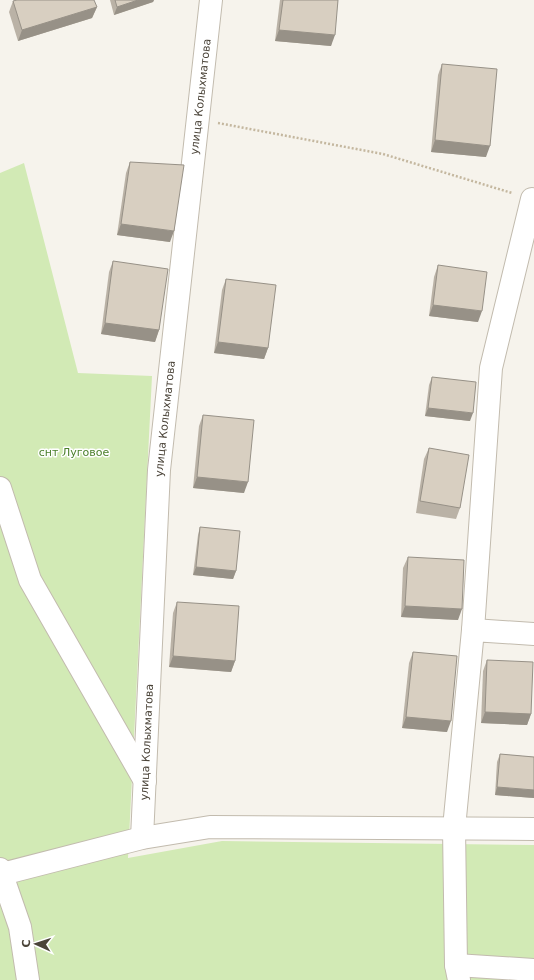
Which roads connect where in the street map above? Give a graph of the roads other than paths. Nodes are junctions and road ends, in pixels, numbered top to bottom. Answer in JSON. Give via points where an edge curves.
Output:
{"nodes":[{"id":1,"x":211,"y":0,"type":"edge"},
{"id":2,"x":532,"y":199,"type":"road end"},
{"id":3,"x":0,"y":488,"type":"edge"},
{"id":4,"x":473,"y":630,"type":"junction"},
{"id":5,"x":534,"y":634,"type":"edge"},
{"id":6,"x":145,"y":781,"type":"junction"},
{"id":7,"x":454,"y":828,"type":"junction"},
{"id":8,"x":534,"y":829,"type":"edge"},
{"id":9,"x":142,"y":838,"type":"junction"},
{"id":10,"x":1,"y":872,"type":"edge"},
{"id":11,"x":10,"y":927,"type":"edge"},
{"id":12,"x":534,"y":970,"type":"edge"},
{"id":13,"x":458,"y":973,"type":"edge"},
{"id":14,"x":28,"y":980,"type":"edge"}],
"edges":[{"from":1,"to":6,"type":"street","name":"улица Колыхматова","via":[[159,470]]},
{"from":2,"to":4,"type":"street","via":[[491,368]]},
{"from":3,"to":6,"type":"street","via":[[30,580]]},
{"from":4,"to":5,"type":"street"},
{"from":4,"to":7,"type":"street"},
{"from":6,"to":9,"type":"street","name":"улица Колыхматова"},
{"from":7,"to":8,"type":"street"},
{"from":7,"to":9,"type":"street","via":[[210,827]]},
{"from":7,"to":13,"type":"street"},
{"from":9,"to":10,"type":"street"},
{"from":10,"to":11,"type":"street"},
{"from":11,"to":14,"type":"street"},
{"from":12,"to":13,"type":"street"}]}
